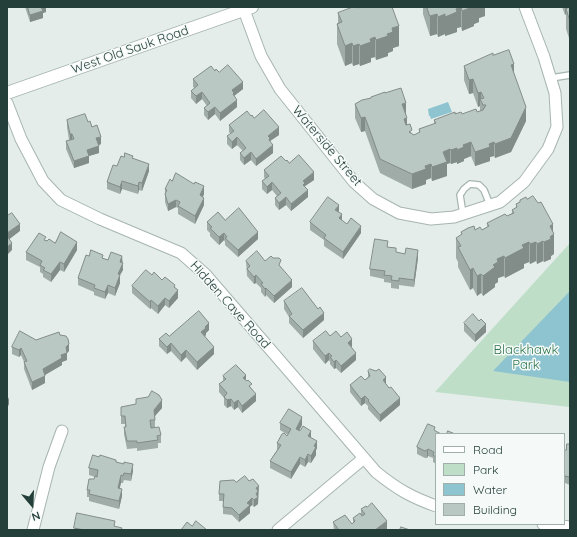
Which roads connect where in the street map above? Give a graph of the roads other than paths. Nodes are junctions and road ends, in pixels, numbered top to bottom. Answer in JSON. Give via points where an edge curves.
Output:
{"nodes":[{"id":1,"x":525,"y":7,"type":"edge"},
{"id":2,"x":248,"y":8,"type":"edge"},
{"id":3,"x":570,"y":75,"type":"edge"},
{"id":4,"x":551,"y":78,"type":"junction"},
{"id":5,"x":7,"y":93,"type":"edge"},
{"id":6,"x":7,"y":103,"type":"edge"},
{"id":7,"x":490,"y":205,"type":"junction"},
{"id":8,"x":463,"y":214,"type":"junction"},
{"id":9,"x":62,"y":431,"type":"dead end"},
{"id":10,"x":364,"y":458,"type":"junction"},
{"id":11,"x":435,"y":506,"type":"edge"},
{"id":12,"x":552,"y":525,"type":"edge"},
{"id":13,"x":570,"y":527,"type":"edge"},
{"id":14,"x":33,"y":530,"type":"edge"},
{"id":15,"x":278,"y":530,"type":"edge"}],
"edges":[{"from":1,"to":4,"type":"street","name":"Waterside Street"},
{"from":2,"to":5,"type":"street","name":"West Old Sauk Road"},
{"from":2,"to":8,"type":"street","name":"Waterside Street","via":[[262,56],[280,89],[354,182],[373,199],[399,213],[431,219]]},
{"from":3,"to":4,"type":"lane"},
{"from":4,"to":7,"type":"street","name":"Waterside Street","via":[[555,93],[557,126],[548,149],[524,182],[500,202]]},
{"from":6,"to":10,"type":"street","name":"Hidden Cave Road","via":[[21,139],[43,181],[61,200],[181,253],[206,275]]},
{"from":7,"to":8,"type":"street","name":"Waterside Street"},
{"from":7,"to":8,"type":"lane","via":[[484,190],[479,185],[470,184],[460,195]]},
{"from":9,"to":14,"type":"street","via":[[49,467]]},
{"from":10,"to":11,"type":"street","name":"Hidden Cave Road","via":[[376,472],[394,486]]},
{"from":10,"to":15,"type":"street"},
{"from":12,"to":13,"type":"street"}]}
